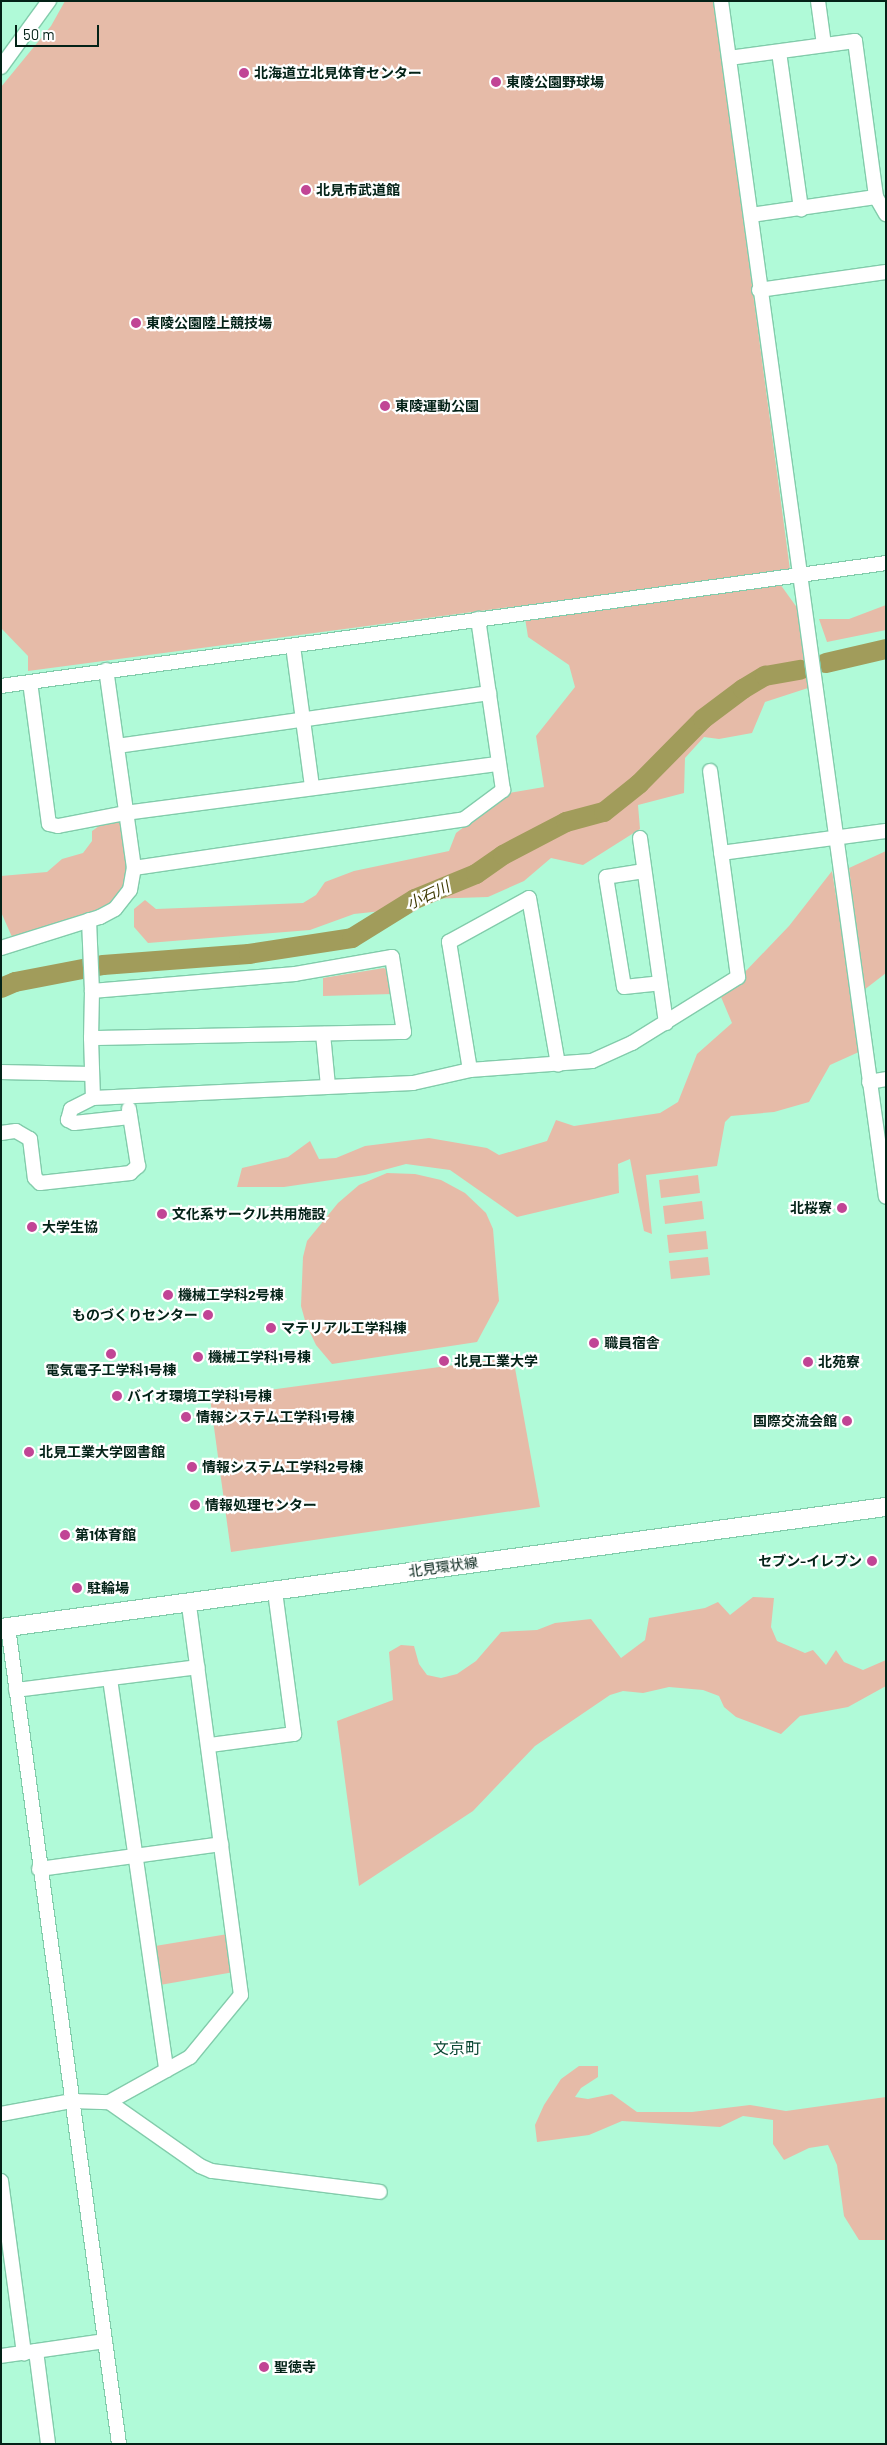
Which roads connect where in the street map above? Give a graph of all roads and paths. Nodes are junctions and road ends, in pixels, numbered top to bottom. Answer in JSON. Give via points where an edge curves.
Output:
{"nodes":[{"id":1,"x":49,"y":1,"type":"edge"},
{"id":2,"x":721,"y":1,"type":"edge"},
{"id":3,"x":818,"y":1,"type":"edge"},
{"id":4,"x":824,"y":45,"type":"junction"},
{"id":5,"x":779,"y":52,"type":"junction"},
{"id":6,"x":729,"y":58,"type":"junction"},
{"id":7,"x":1,"y":67,"type":"edge"},
{"id":8,"x":876,"y":197,"type":"junction"},
{"id":9,"x":801,"y":208,"type":"junction"},
{"id":10,"x":886,"y":214,"type":"edge"},
{"id":11,"x":751,"y":215,"type":"junction"},
{"id":12,"x":886,"y":272,"type":"edge"},
{"id":13,"x":759,"y":290,"type":"junction"},
{"id":14,"x":886,"y":563,"type":"edge"},
{"id":15,"x":799,"y":575,"type":"junction"},
{"id":16,"x":478,"y":619,"type":"junction"},
{"id":17,"x":293,"y":646,"type":"junction"},
{"id":18,"x":106,"y":670,"type":"junction"},
{"id":19,"x":30,"y":682,"type":"junction"},
{"id":20,"x":1,"y":686,"type":"edge"},
{"id":21,"x":489,"y":693,"type":"junction"},
{"id":22,"x":302,"y":720,"type":"junction"},
{"id":23,"x":117,"y":746,"type":"junction"},
{"id":24,"x":499,"y":764,"type":"junction"},
{"id":25,"x":710,"y":771,"type":"dead end"},
{"id":26,"x":312,"y":787,"type":"junction"},
{"id":27,"x":125,"y":813,"type":"junction"},
{"id":28,"x":886,"y":831,"type":"edge"},
{"id":29,"x":836,"y":837,"type":"junction"},
{"id":30,"x":640,"y":838,"type":"dead end"},
{"id":31,"x":721,"y":853,"type":"junction"},
{"id":32,"x":134,"y":868,"type":"junction"},
{"id":33,"x":644,"y":871,"type":"junction"},
{"id":34,"x":89,"y":920,"type":"junction"},
{"id":35,"x":1,"y":948,"type":"edge"},
{"id":36,"x":660,"y":983,"type":"junction"},
{"id":37,"x":92,"y":985,"type":"junction"},
{"id":38,"x":666,"y":1023,"type":"junction"},
{"id":39,"x":323,"y":1034,"type":"junction"},
{"id":40,"x":91,"y":1038,"type":"junction"},
{"id":41,"x":558,"y":1065,"type":"junction"},
{"id":42,"x":470,"y":1070,"type":"junction"},
{"id":43,"x":1,"y":1072,"type":"edge"},
{"id":44,"x":92,"y":1074,"type":"junction"},
{"id":45,"x":327,"y":1078,"type":"junction"},
{"id":46,"x":886,"y":1079,"type":"edge"},
{"id":47,"x":869,"y":1082,"type":"junction"},
{"id":48,"x":128,"y":1096,"type":"junction"},
{"id":49,"x":93,"y":1098,"type":"junction"},
{"id":50,"x":130,"y":1117,"type":"junction"},
{"id":51,"x":1,"y":1133,"type":"edge"},
{"id":52,"x":884,"y":1170,"type":"edge"},
{"id":53,"x":886,"y":1197,"type":"edge"},
{"id":54,"x":886,"y":1507,"type":"edge"},
{"id":55,"x":275,"y":1591,"type":"junction"},
{"id":56,"x":189,"y":1603,"type":"junction"},
{"id":57,"x":4,"y":1627,"type":"edge"},
{"id":58,"x":198,"y":1667,"type":"junction"},
{"id":59,"x":110,"y":1679,"type":"junction"},
{"id":60,"x":16,"y":1690,"type":"junction"},
{"id":61,"x":210,"y":1745,"type":"junction"},
{"id":62,"x":220,"y":1844,"type":"junction"},
{"id":63,"x":137,"y":1856,"type":"junction"},
{"id":64,"x":39,"y":1869,"type":"junction"},
{"id":65,"x":166,"y":2070,"type":"junction"},
{"id":66,"x":70,"y":2101,"type":"junction"},
{"id":67,"x":109,"y":2102,"type":"junction"},
{"id":68,"x":1,"y":2114,"type":"edge"},
{"id":69,"x":1,"y":2181,"type":"edge"},
{"id":70,"x":380,"y":2192,"type":"dead end"},
{"id":71,"x":105,"y":2342,"type":"junction"},
{"id":72,"x":30,"y":2352,"type":"junction"},
{"id":73,"x":1,"y":2356,"type":"edge"},
{"id":74,"x":48,"y":2444,"type":"edge"},
{"id":75,"x":119,"y":2444,"type":"edge"}],
"edges":[{"from":1,"to":7,"type":"street"},
{"from":2,"to":6,"type":"street"},
{"from":3,"to":4,"type":"street"},
{"from":4,"to":5,"type":"street"},
{"from":4,"to":8,"type":"street","via":[[855,41]]},
{"from":5,"to":6,"type":"street"},
{"from":5,"to":9,"type":"street"},
{"from":6,"to":11,"type":"street"},
{"from":8,"to":9,"type":"street"},
{"from":8,"to":10,"type":"street"},
{"from":9,"to":11,"type":"street"},
{"from":11,"to":13,"type":"street"},
{"from":12,"to":13,"type":"street"},
{"from":13,"to":15,"type":"street"},
{"from":14,"to":15,"type":"street"},
{"from":15,"to":16,"type":"street"},
{"from":15,"to":29,"type":"street"},
{"from":16,"to":17,"type":"street"},
{"from":16,"to":21,"type":"street"},
{"from":17,"to":18,"type":"street"},
{"from":17,"to":22,"type":"street"},
{"from":18,"to":19,"type":"street"},
{"from":18,"to":23,"type":"street"},
{"from":19,"to":20,"type":"street"},
{"from":19,"to":27,"type":"street","via":[[49,824],[58,826]]},
{"from":21,"to":22,"type":"street"},
{"from":21,"to":24,"type":"street"},
{"from":22,"to":23,"type":"street"},
{"from":22,"to":26,"type":"street"},
{"from":23,"to":27,"type":"street"},
{"from":24,"to":26,"type":"street"},
{"from":24,"to":32,"type":"street","via":[[503,790],[464,819]]},
{"from":25,"to":31,"type":"street"},
{"from":26,"to":27,"type":"street"},
{"from":27,"to":32,"type":"street"},
{"from":28,"to":29,"type":"street"},
{"from":29,"to":31,"type":"street"},
{"from":29,"to":47,"type":"street"},
{"from":30,"to":33,"type":"street"},
{"from":31,"to":38,"type":"street","via":[[738,977]]},
{"from":32,"to":34,"type":"street","via":[[130,890],[116,909]]},
{"from":33,"to":36,"type":"street"},
{"from":33,"to":36,"type":"street","via":[[606,877],[624,987]]},
{"from":34,"to":35,"type":"street"},
{"from":34,"to":37,"type":"street"},
{"from":36,"to":38,"type":"street"},
{"from":37,"to":39,"type":"street","via":[[295,974],[392,957],[404,1032]]},
{"from":37,"to":40,"type":"street"},
{"from":38,"to":41,"type":"street","via":[[592,1061]]},
{"from":39,"to":40,"type":"street"},
{"from":39,"to":45,"type":"street"},
{"from":40,"to":44,"type":"street"},
{"from":41,"to":42,"type":"street"},
{"from":41,"to":42,"type":"street","via":[[529,898],[449,942]]},
{"from":42,"to":45,"type":"street","via":[[413,1083]]},
{"from":43,"to":44,"type":"street"},
{"from":44,"to":49,"type":"street"},
{"from":45,"to":48,"type":"street"},
{"from":46,"to":47,"type":"street"},
{"from":47,"to":52,"type":"street"},
{"from":48,"to":49,"type":"street"},
{"from":48,"to":50,"type":"street"},
{"from":49,"to":50,"type":"street","via":[[72,1109],[68,1120],[74,1123]]},
{"from":50,"to":51,"type":"street","via":[[138,1166],[130,1173],[40,1183],[35,1178],[30,1139],[16,1132]]},
{"from":52,"to":53,"type":"street"},
{"from":54,"to":55,"type":"main road","name":"北見環状線"},
{"from":55,"to":56,"type":"main road","name":"北見環状線"},
{"from":55,"to":61,"type":"street","via":[[294,1734]]},
{"from":56,"to":57,"type":"main road","name":"北見環状線"},
{"from":56,"to":58,"type":"street"},
{"from":57,"to":60,"type":"street"},
{"from":58,"to":59,"type":"street"},
{"from":58,"to":61,"type":"street"},
{"from":59,"to":60,"type":"street"},
{"from":59,"to":63,"type":"street"},
{"from":60,"to":64,"type":"street"},
{"from":61,"to":62,"type":"street"},
{"from":62,"to":63,"type":"street"},
{"from":62,"to":65,"type":"street","via":[[241,1995],[190,2057]]},
{"from":63,"to":64,"type":"street"},
{"from":63,"to":65,"type":"street"},
{"from":64,"to":66,"type":"street"},
{"from":65,"to":67,"type":"street"},
{"from":66,"to":67,"type":"street"},
{"from":66,"to":68,"type":"street"},
{"from":66,"to":71,"type":"street"},
{"from":67,"to":70,"type":"street","via":[[200,2166],[212,2171]]},
{"from":69,"to":72,"type":"street"},
{"from":71,"to":72,"type":"street"},
{"from":71,"to":75,"type":"street"},
{"from":72,"to":73,"type":"street"},
{"from":72,"to":74,"type":"street"}]}
